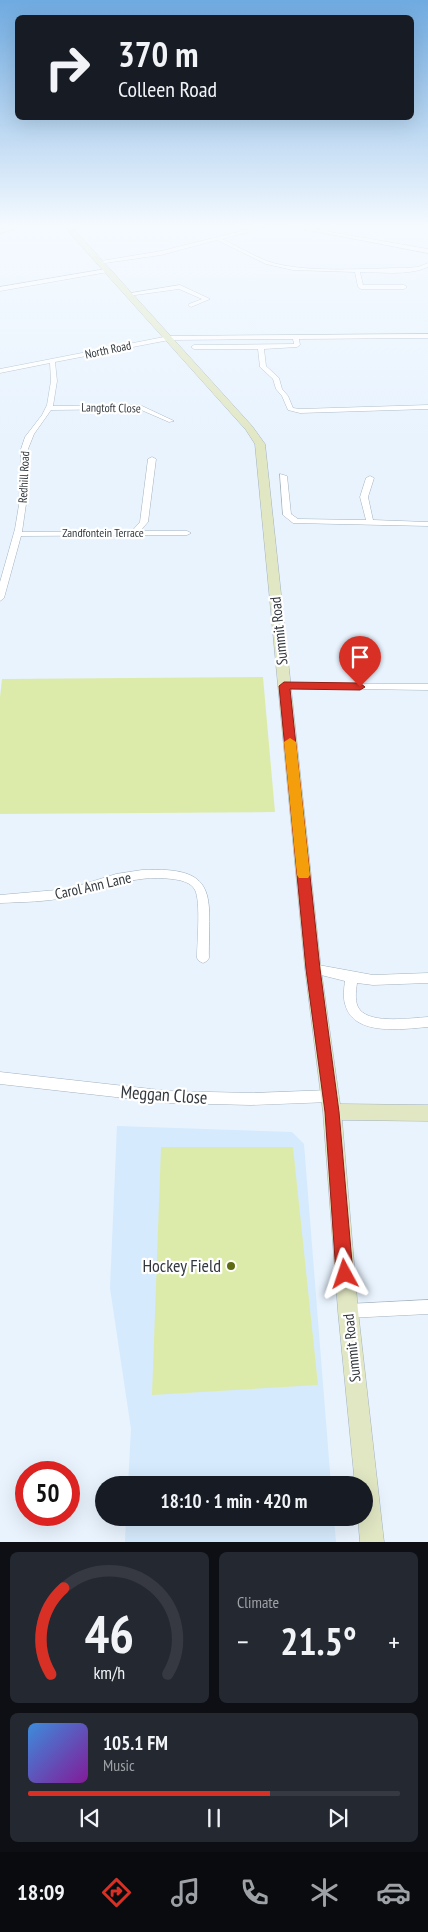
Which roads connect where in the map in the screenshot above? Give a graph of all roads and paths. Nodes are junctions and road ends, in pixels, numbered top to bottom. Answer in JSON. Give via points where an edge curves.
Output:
{"nodes":[{"id":1,"x":133,"y":299,"type":"edge"},
{"id":2,"x":207,"y":299,"type":"edge"},
{"id":3,"x":190,"y":305,"type":"dead end"},
{"id":4,"x":428,"y":336,"type":"edge"},
{"id":5,"x":296,"y":337,"type":"junction"},
{"id":6,"x":169,"y":338,"type":"junction"},
{"id":7,"x":194,"y":347,"type":"dead end"},
{"id":8,"x":260,"y":347,"type":"junction"},
{"id":9,"x":52,"y":361,"type":"junction"},
{"id":10,"x":0,"y":371,"type":"edge"},
{"id":11,"x":428,"y":407,"type":"edge"},
{"id":12,"x":48,"y":408,"type":"junction"},
{"id":13,"x":171,"y":421,"type":"dead end"},
{"id":14,"x":152,"y":459,"type":"dead end"},
{"id":15,"x":283,"y":476,"type":"dead end"},
{"id":16,"x":370,"y":478,"type":"dead end"},
{"id":17,"x":370,"y":522,"type":"junction"},
{"id":18,"x":428,"y":524,"type":"edge"},
{"id":19,"x":134,"y":533,"type":"junction"},
{"id":20,"x":187,"y":533,"type":"dead end"},
{"id":21,"x":18,"y":534,"type":"junction"},
{"id":22,"x":0,"y":598,"type":"edge"},
{"id":23,"x":284,"y":686,"type":"junction"},
{"id":24,"x":428,"y":687,"type":"edge"},
{"id":25,"x":0,"y":899,"type":"edge"},
{"id":26,"x":203,"y":958,"type":"dead end"},
{"id":27,"x":313,"y":969,"type":"junction"},
{"id":28,"x":351,"y":978,"type":"junction"},
{"id":29,"x":428,"y":978,"type":"edge"},
{"id":30,"x":428,"y":1022,"type":"edge"},
{"id":31,"x":0,"y":1078,"type":"edge"},
{"id":32,"x":331,"y":1104,"type":"junction"},
{"id":33,"x":428,"y":1113,"type":"edge"},
{"id":34,"x":428,"y":1307,"type":"edge"},
{"id":35,"x":348,"y":1311,"type":"junction"},
{"id":36,"x":372,"y":1542,"type":"edge"}],
"edges":[{"from":1,"to":6,"type":"main road","name":"Summit Road"},
{"from":2,"to":3,"type":"street"},
{"from":4,"to":5,"type":"street","name":"North Road"},
{"from":5,"to":6,"type":"street","name":"North Road"},
{"from":5,"to":8,"type":"street","via":[[295,346]]},
{"from":6,"to":9,"type":"street","name":"North Road"},
{"from":6,"to":23,"type":"main road","name":"Summit Road","via":[[260,444]]},
{"from":7,"to":8,"type":"street"},
{"from":8,"to":11,"type":"street","via":[[263,367],[276,378],[288,408],[292,410]]},
{"from":9,"to":10,"type":"street","name":"North Road"},
{"from":9,"to":12,"type":"street","name":"Redhill Road","via":[[55,372]]},
{"from":12,"to":13,"type":"street","name":"Langtoft Close","via":[[140,407]]},
{"from":12,"to":21,"type":"street","name":"Redhill Road","via":[[26,442],[25,493]]},
{"from":14,"to":19,"type":"street","via":[[144,522]]},
{"from":15,"to":17,"type":"street","via":[[290,518],[303,522]]},
{"from":16,"to":17,"type":"street","via":[[364,497]]},
{"from":17,"to":18,"type":"street"},
{"from":19,"to":20,"type":"street","name":"Zandfontein Terrace"},
{"from":19,"to":21,"type":"street","name":"Zandfontein Terrace"},
{"from":21,"to":22,"type":"street","name":"Redhill Road"},
{"from":23,"to":24,"type":"street"},
{"from":23,"to":27,"type":"main road","name":"Summit Road"},
{"from":25,"to":26,"type":"street","name":"Carol Ann Lane","via":[[41,898],[132,875],[184,876],[194,880],[201,891]]},
{"from":27,"to":28,"type":"street"},
{"from":27,"to":32,"type":"main road","name":"Summit Road"},
{"from":28,"to":29,"type":"street"},
{"from":28,"to":30,"type":"street","via":[[351,1006],[355,1014],[365,1021]]},
{"from":31,"to":32,"type":"street","name":"Meggan Close","via":[[169,1097]]},
{"from":32,"to":33,"type":"main road"},
{"from":32,"to":35,"type":"main road","name":"Summit Road"},
{"from":34,"to":35,"type":"street"},
{"from":35,"to":36,"type":"main road","name":"Summit Road"}]}
